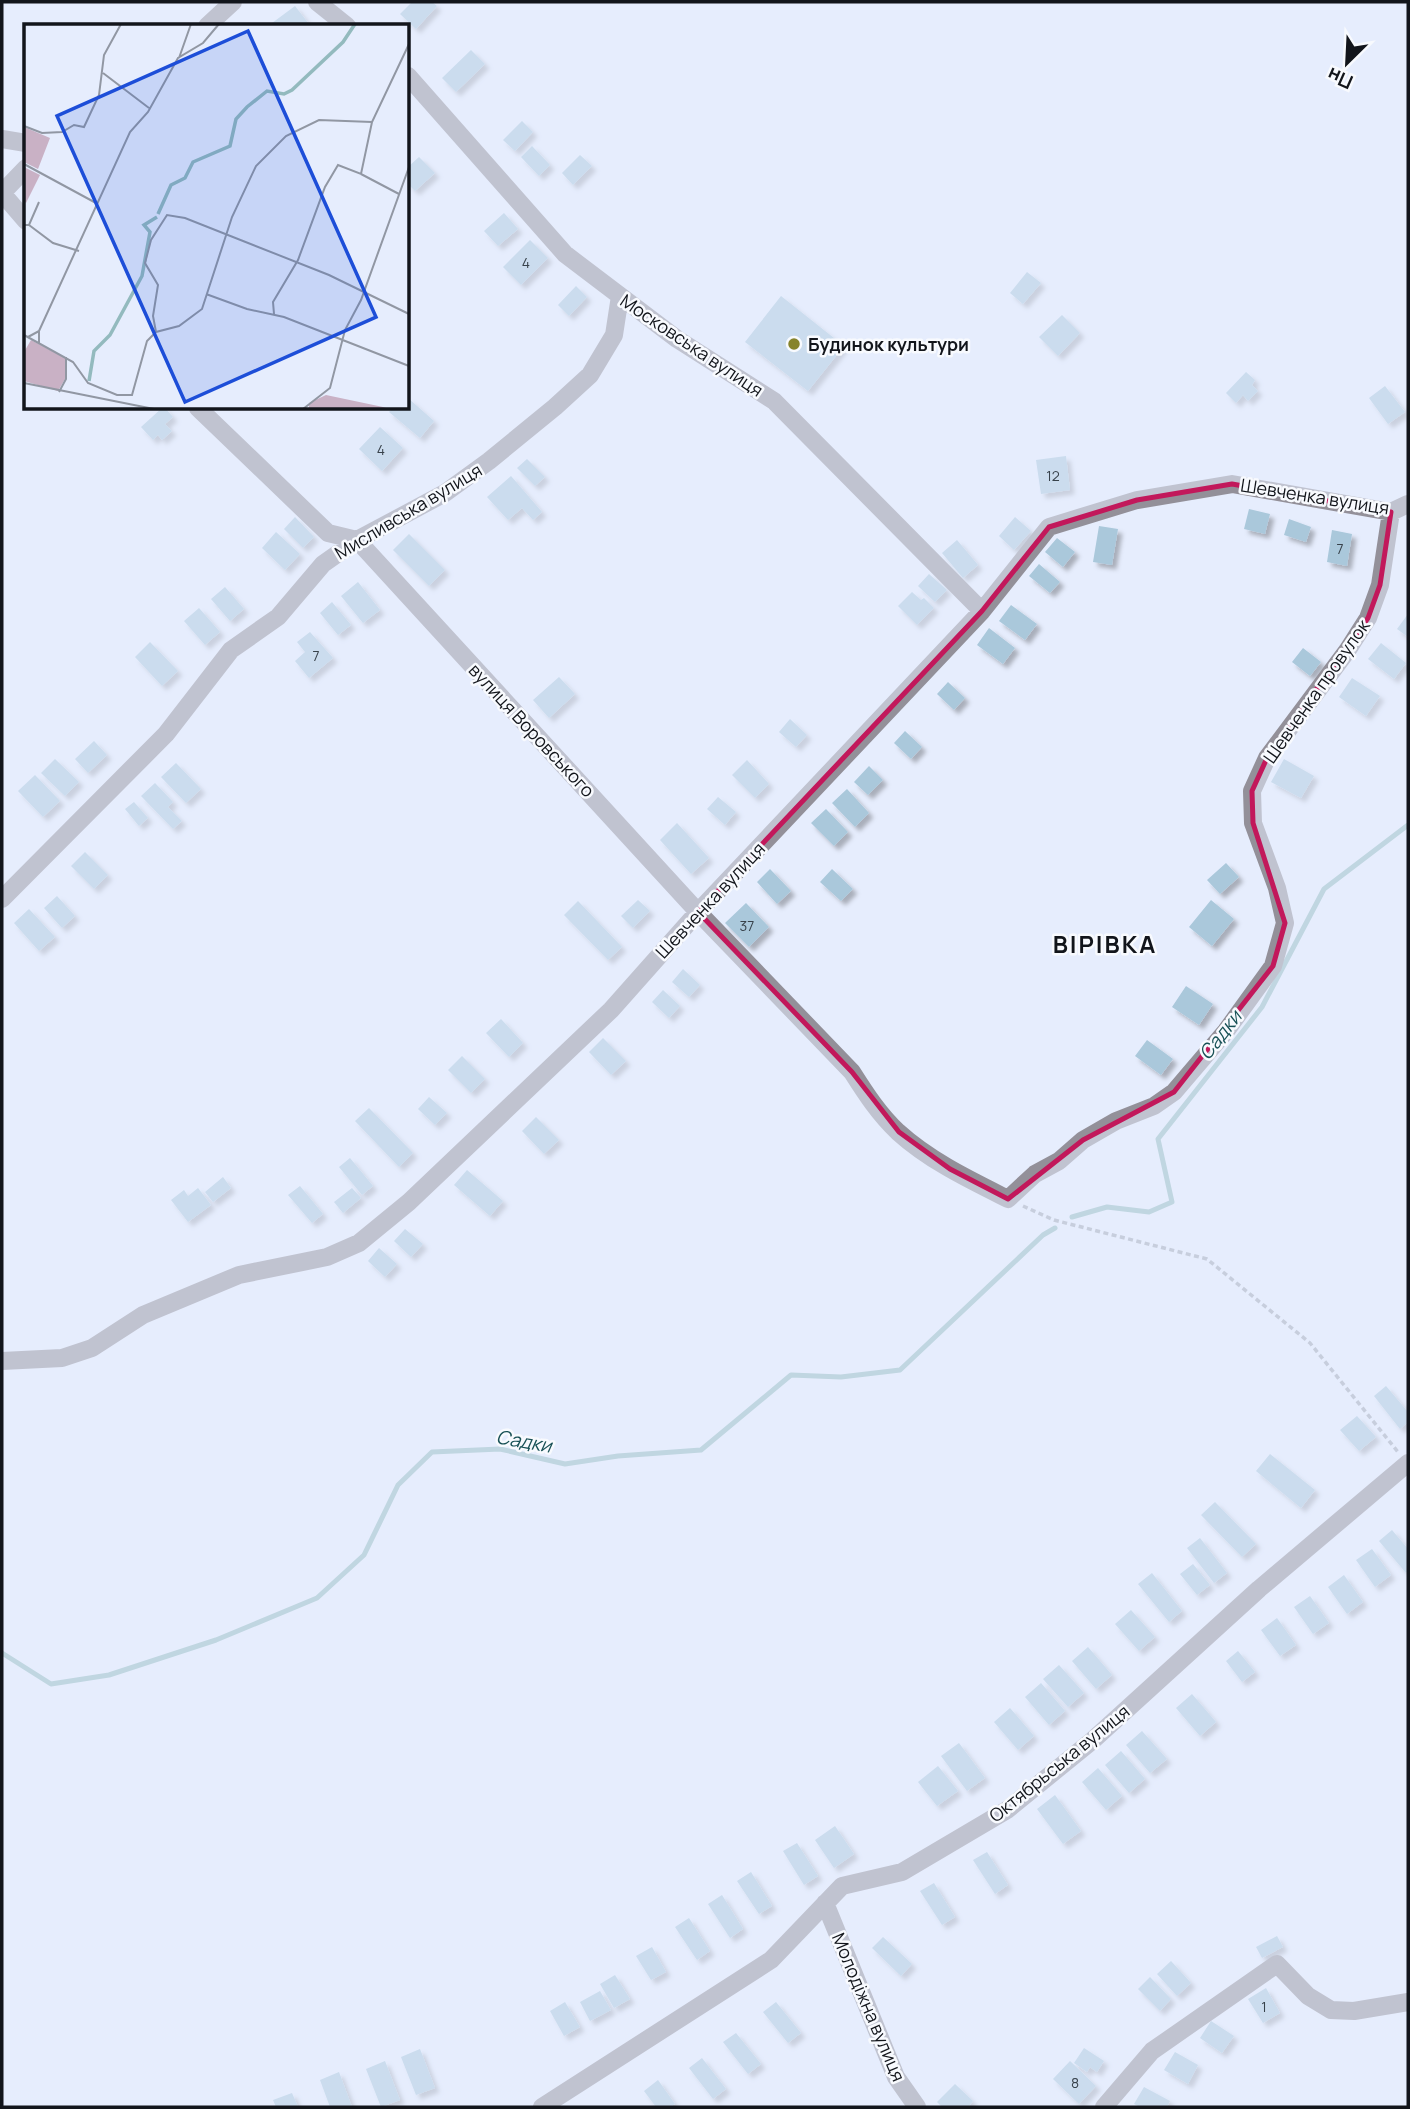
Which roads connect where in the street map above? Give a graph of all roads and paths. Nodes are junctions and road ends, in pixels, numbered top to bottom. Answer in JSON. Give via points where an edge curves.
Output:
{"nodes":[{"id":1,"x":233,"y":2,"type":"edge"},
{"id":2,"x":317,"y":2,"type":"edge"},
{"id":3,"x":208,"y":24,"type":"edge"},
{"id":4,"x":344,"y":24,"type":"edge"},
{"id":5,"x":410,"y":78,"type":"edge"},
{"id":6,"x":2,"y":139,"type":"edge"},
{"id":7,"x":24,"y":143,"type":"edge"},
{"id":8,"x":24,"y":170,"type":"edge"},
{"id":9,"x":2,"y":193,"type":"edge"},
{"id":10,"x":24,"y":218,"type":"edge"},
{"id":11,"x":620,"y":296,"type":"junction"},
{"id":12,"x":200,"y":410,"type":"edge"},
{"id":13,"x":1408,"y":504,"type":"edge"},
{"id":14,"x":1391,"y":512,"type":"junction"},
{"id":15,"x":328,"y":533,"type":"junction"},
{"id":16,"x":357,"y":540,"type":"junction"},
{"id":17,"x":323,"y":564,"type":"junction"},
{"id":18,"x":982,"y":611,"type":"junction"},
{"id":19,"x":2,"y":899,"type":"edge"},
{"id":20,"x":698,"y":912,"type":"junction"},
{"id":21,"x":1008,"y":1199,"type":"junction"},
{"id":22,"x":2,"y":1361,"type":"edge"},
{"id":23,"x":1408,"y":1463,"type":"edge"},
{"id":24,"x":825,"y":1903,"type":"junction"},
{"id":25,"x":1408,"y":2002,"type":"edge"},
{"id":26,"x":542,"y":2107,"type":"edge"},
{"id":27,"x":917,"y":2107,"type":"edge"},
{"id":28,"x":1104,"y":2107,"type":"edge"}],
"edges":[{"from":1,"to":3,"type":"street"},
{"from":2,"to":4,"type":"street"},
{"from":5,"to":11,"type":"street","name":"Московська вулиця","via":[[565,254]]},
{"from":6,"to":7,"type":"street"},
{"from":8,"to":9,"type":"street"},
{"from":9,"to":10,"type":"street"},
{"from":11,"to":16,"type":"street","name":"Мисливська вулиця","via":[[614,335],[590,374],[555,407],[445,493]]},
{"from":11,"to":18,"type":"street","name":"Московська вулиця","via":[[774,401]]},
{"from":12,"to":15,"type":"street"},
{"from":13,"to":14,"type":"street","name":"Шевченка вулиця"},
{"from":14,"to":18,"type":"street","name":"Шевченка вулиця","via":[[1233,484],[1137,500],[1049,527]]},
{"from":14,"to":21,"type":"street","name":"Шевченка провулок","via":[[1380,585],[1368,618],[1267,758],[1252,792],[1253,824],[1285,923],[1273,966],[1174,1092],[1083,1140]]},
{"from":15,"to":16,"type":"street"},
{"from":15,"to":17,"type":"street"},
{"from":16,"to":17,"type":"street","name":"Мисливська вулиця"},
{"from":16,"to":20,"type":"street","name":"вулиця Воровського"},
{"from":17,"to":19,"type":"street","name":"Мисливська вулиця","via":[[278,617],[231,650],[166,734]]},
{"from":18,"to":20,"type":"street","name":"Шевченка вулиця"},
{"from":20,"to":21,"type":"street","name":"вулиця Воровського","via":[[852,1072],[899,1132],[950,1170]]},
{"from":20,"to":22,"type":"street","name":"Шевченка вулиця","via":[[611,1010],[409,1202],[359,1242],[327,1257],[239,1275],[143,1315],[92,1348],[62,1357]]},
{"from":21,"to":23,"type":"path","via":[[1054,1220],[1207,1259],[1310,1343]]},
{"from":23,"to":24,"type":"street","name":"Октябрьська вулиця","via":[[1007,1810],[902,1872],[842,1886]]},
{"from":24,"to":26,"type":"street","name":"Октябрьська вулиця","via":[[771,1960]]},
{"from":24,"to":27,"type":"street","name":"Молодіжна вулиця","via":[[896,2077]]},
{"from":25,"to":28,"type":"street","via":[[1331,2010],[1308,1996],[1277,1964],[1152,2051]]}]}
